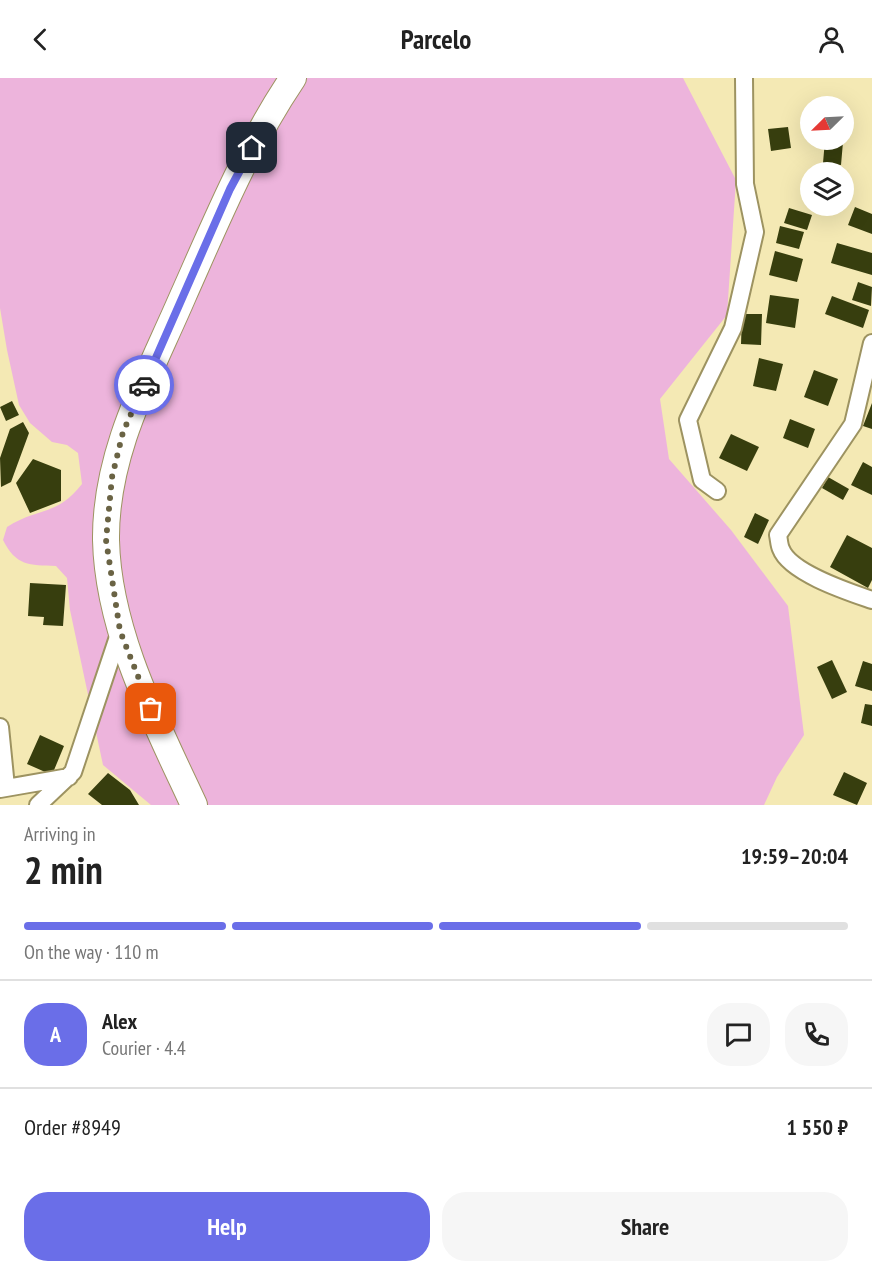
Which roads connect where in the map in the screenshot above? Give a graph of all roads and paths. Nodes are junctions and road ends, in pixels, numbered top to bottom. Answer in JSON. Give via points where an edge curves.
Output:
{"nodes":[{"id":1,"x":293,"y":78,"type":"edge"},
{"id":2,"x":744,"y":78,"type":"edge"},
{"id":3,"x":872,"y":343,"type":"edge"},
{"id":4,"x":717,"y":491,"type":"dead end"},
{"id":5,"x":872,"y":600,"type":"edge"},
{"id":6,"x":120,"y":631,"type":"junction"},
{"id":7,"x":0,"y":727,"type":"edge"},
{"id":8,"x":69,"y":777,"type":"junction"},
{"id":9,"x":3,"y":788,"type":"edge"},
{"id":10,"x":38,"y":805,"type":"edge"},
{"id":11,"x":194,"y":805,"type":"edge"}],
"edges":[{"from":1,"to":6,"type":"highway","via":[[230,189],[123,432],[112,477],[106,540]]},
{"from":2,"to":4,"type":"street","via":[[745,184],[755,232],[733,328],[688,420],[702,480]]},
{"from":3,"to":5,"type":"street","via":[[853,424],[778,535],[781,550],[791,563]]},
{"from":6,"to":8,"type":"street"},
{"from":6,"to":11,"type":"highway"},
{"from":7,"to":9,"type":"street"},
{"from":8,"to":9,"type":"street"},
{"from":8,"to":10,"type":"street"}]}
